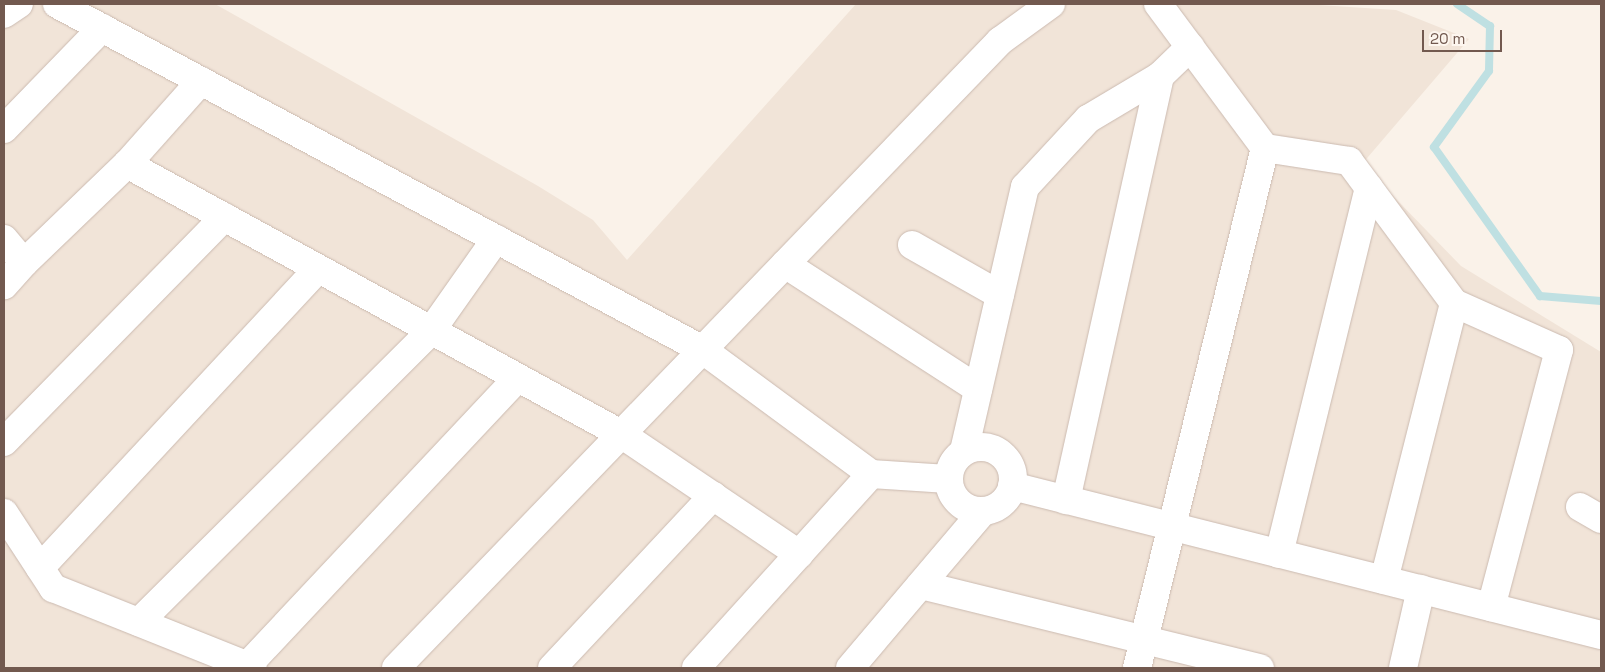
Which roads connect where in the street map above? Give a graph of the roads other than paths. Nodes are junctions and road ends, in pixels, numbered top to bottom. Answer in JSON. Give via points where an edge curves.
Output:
{"nodes":[{"id":1,"x":19,"y":4,"type":"edge"},
{"id":2,"x":56,"y":4,"type":"edge"},
{"id":3,"x":1051,"y":4,"type":"edge"},
{"id":4,"x":1158,"y":4,"type":"edge"},
{"id":5,"x":4,"y":14,"type":"edge"},
{"id":6,"x":102,"y":28,"type":"junction"},
{"id":7,"x":1190,"y":47,"type":"junction"},
{"id":8,"x":1160,"y":76,"type":"junction"},
{"id":9,"x":202,"y":81,"type":"junction"},
{"id":10,"x":4,"y":129,"type":"edge"},
{"id":11,"x":1266,"y":148,"type":"junction"},
{"id":12,"x":127,"y":164,"type":"junction"},
{"id":13,"x":1369,"y":188,"type":"junction"},
{"id":14,"x":224,"y":217,"type":"junction"},
{"id":15,"x":4,"y":239,"type":"edge"},
{"id":16,"x":496,"y":239,"type":"junction"},
{"id":17,"x":912,"y":245,"type":"dead end"},
{"id":18,"x":24,"y":263,"type":"junction"},
{"id":19,"x":785,"y":264,"type":"junction"},
{"id":20,"x":318,"y":269,"type":"junction"},
{"id":21,"x":4,"y":285,"type":"edge"},
{"id":22,"x":1000,"y":294,"type":"junction"},
{"id":23,"x":1454,"y":303,"type":"junction"},
{"id":24,"x":431,"y":331,"type":"junction"},
{"id":25,"x":703,"y":350,"type":"junction"},
{"id":26,"x":518,"y":378,"type":"junction"},
{"id":27,"x":978,"y":390,"type":"junction"},
{"id":28,"x":621,"y":434,"type":"junction"},
{"id":29,"x":4,"y":442,"type":"edge"},
{"id":30,"x":964,"y":452,"type":"junction"},
{"id":31,"x":871,"y":474,"type":"junction"},
{"id":32,"x":948,"y":479,"type":"junction"},
{"id":33,"x":1012,"y":486,"type":"junction"},
{"id":34,"x":713,"y":496,"type":"junction"},
{"id":35,"x":1066,"y":500,"type":"junction"},
{"id":36,"x":983,"y":511,"type":"junction"},
{"id":37,"x":4,"y":513,"type":"edge"},
{"id":38,"x":1173,"y":526,"type":"junction"},
{"id":39,"x":799,"y":554,"type":"junction"},
{"id":40,"x":1279,"y":554,"type":"junction"},
{"id":41,"x":40,"y":568,"type":"junction"},
{"id":42,"x":1384,"y":580,"type":"junction"},
{"id":43,"x":921,"y":585,"type":"junction"},
{"id":44,"x":1421,"y":589,"type":"junction"},
{"id":45,"x":1491,"y":607,"type":"junction"},
{"id":46,"x":139,"y":622,"type":"junction"},
{"id":47,"x":1600,"y":628,"type":"edge"},
{"id":48,"x":1144,"y":640,"type":"junction"},
{"id":49,"x":250,"y":667,"type":"edge"},
{"id":50,"x":396,"y":668,"type":"edge"},
{"id":51,"x":552,"y":668,"type":"edge"},
{"id":52,"x":696,"y":668,"type":"edge"},
{"id":53,"x":850,"y":668,"type":"edge"},
{"id":54,"x":1137,"y":668,"type":"edge"},
{"id":55,"x":1260,"y":668,"type":"edge"},
{"id":56,"x":1403,"y":668,"type":"edge"}],
"edges":[{"from":1,"to":5,"type":"street"},
{"from":2,"to":6,"type":"street"},
{"from":3,"to":19,"type":"street","via":[[1000,41]]},
{"from":4,"to":7,"type":"street"},
{"from":6,"to":9,"type":"street"},
{"from":6,"to":10,"type":"street"},
{"from":7,"to":8,"type":"street"},
{"from":7,"to":11,"type":"street"},
{"from":8,"to":22,"type":"street","via":[[1088,119],[1025,187]]},
{"from":8,"to":35,"type":"street"},
{"from":9,"to":12,"type":"street"},
{"from":9,"to":16,"type":"street"},
{"from":11,"to":13,"type":"street","via":[[1349,161]]},
{"from":11,"to":38,"type":"street"},
{"from":12,"to":14,"type":"street"},
{"from":12,"to":18,"type":"street"},
{"from":13,"to":23,"type":"street"},
{"from":13,"to":40,"type":"street"},
{"from":14,"to":20,"type":"street"},
{"from":14,"to":29,"type":"street"},
{"from":15,"to":18,"type":"street"},
{"from":16,"to":24,"type":"street"},
{"from":16,"to":25,"type":"street"},
{"from":17,"to":22,"type":"street"},
{"from":18,"to":21,"type":"street"},
{"from":19,"to":25,"type":"street"},
{"from":19,"to":27,"type":"street"},
{"from":20,"to":24,"type":"street"},
{"from":20,"to":41,"type":"street"},
{"from":22,"to":27,"type":"street"},
{"from":23,"to":42,"type":"street"},
{"from":23,"to":45,"type":"street","via":[[1559,350]]},
{"from":24,"to":26,"type":"street"},
{"from":24,"to":46,"type":"street"},
{"from":25,"to":28,"type":"street"},
{"from":25,"to":31,"type":"street"},
{"from":26,"to":28,"type":"street"},
{"from":26,"to":49,"type":"street"},
{"from":27,"to":30,"type":"street"},
{"from":28,"to":34,"type":"street"},
{"from":28,"to":50,"type":"street"},
{"from":30,"to":32,"type":"street","via":[[950,468]]},
{"from":30,"to":33,"type":"street","via":[[986,447],[996,451],[1010,466]]},
{"from":31,"to":32,"type":"street"},
{"from":31,"to":39,"type":"street"},
{"from":32,"to":36,"type":"street","via":[[959,503],[973,511]]},
{"from":33,"to":35,"type":"street"},
{"from":33,"to":36,"type":"street","via":[[1002,504]]},
{"from":34,"to":39,"type":"street"},
{"from":34,"to":51,"type":"street"},
{"from":35,"to":38,"type":"street"},
{"from":36,"to":43,"type":"street"},
{"from":37,"to":41,"type":"street"},
{"from":38,"to":40,"type":"street"},
{"from":38,"to":48,"type":"street"},
{"from":39,"to":52,"type":"street"},
{"from":40,"to":42,"type":"street"},
{"from":41,"to":46,"type":"street","via":[[52,588]]},
{"from":42,"to":44,"type":"street"},
{"from":43,"to":48,"type":"street"},
{"from":43,"to":53,"type":"street"},
{"from":44,"to":45,"type":"street"},
{"from":44,"to":56,"type":"street"},
{"from":45,"to":47,"type":"street"},
{"from":46,"to":49,"type":"street"},
{"from":48,"to":54,"type":"street"},
{"from":48,"to":55,"type":"street"}]}
